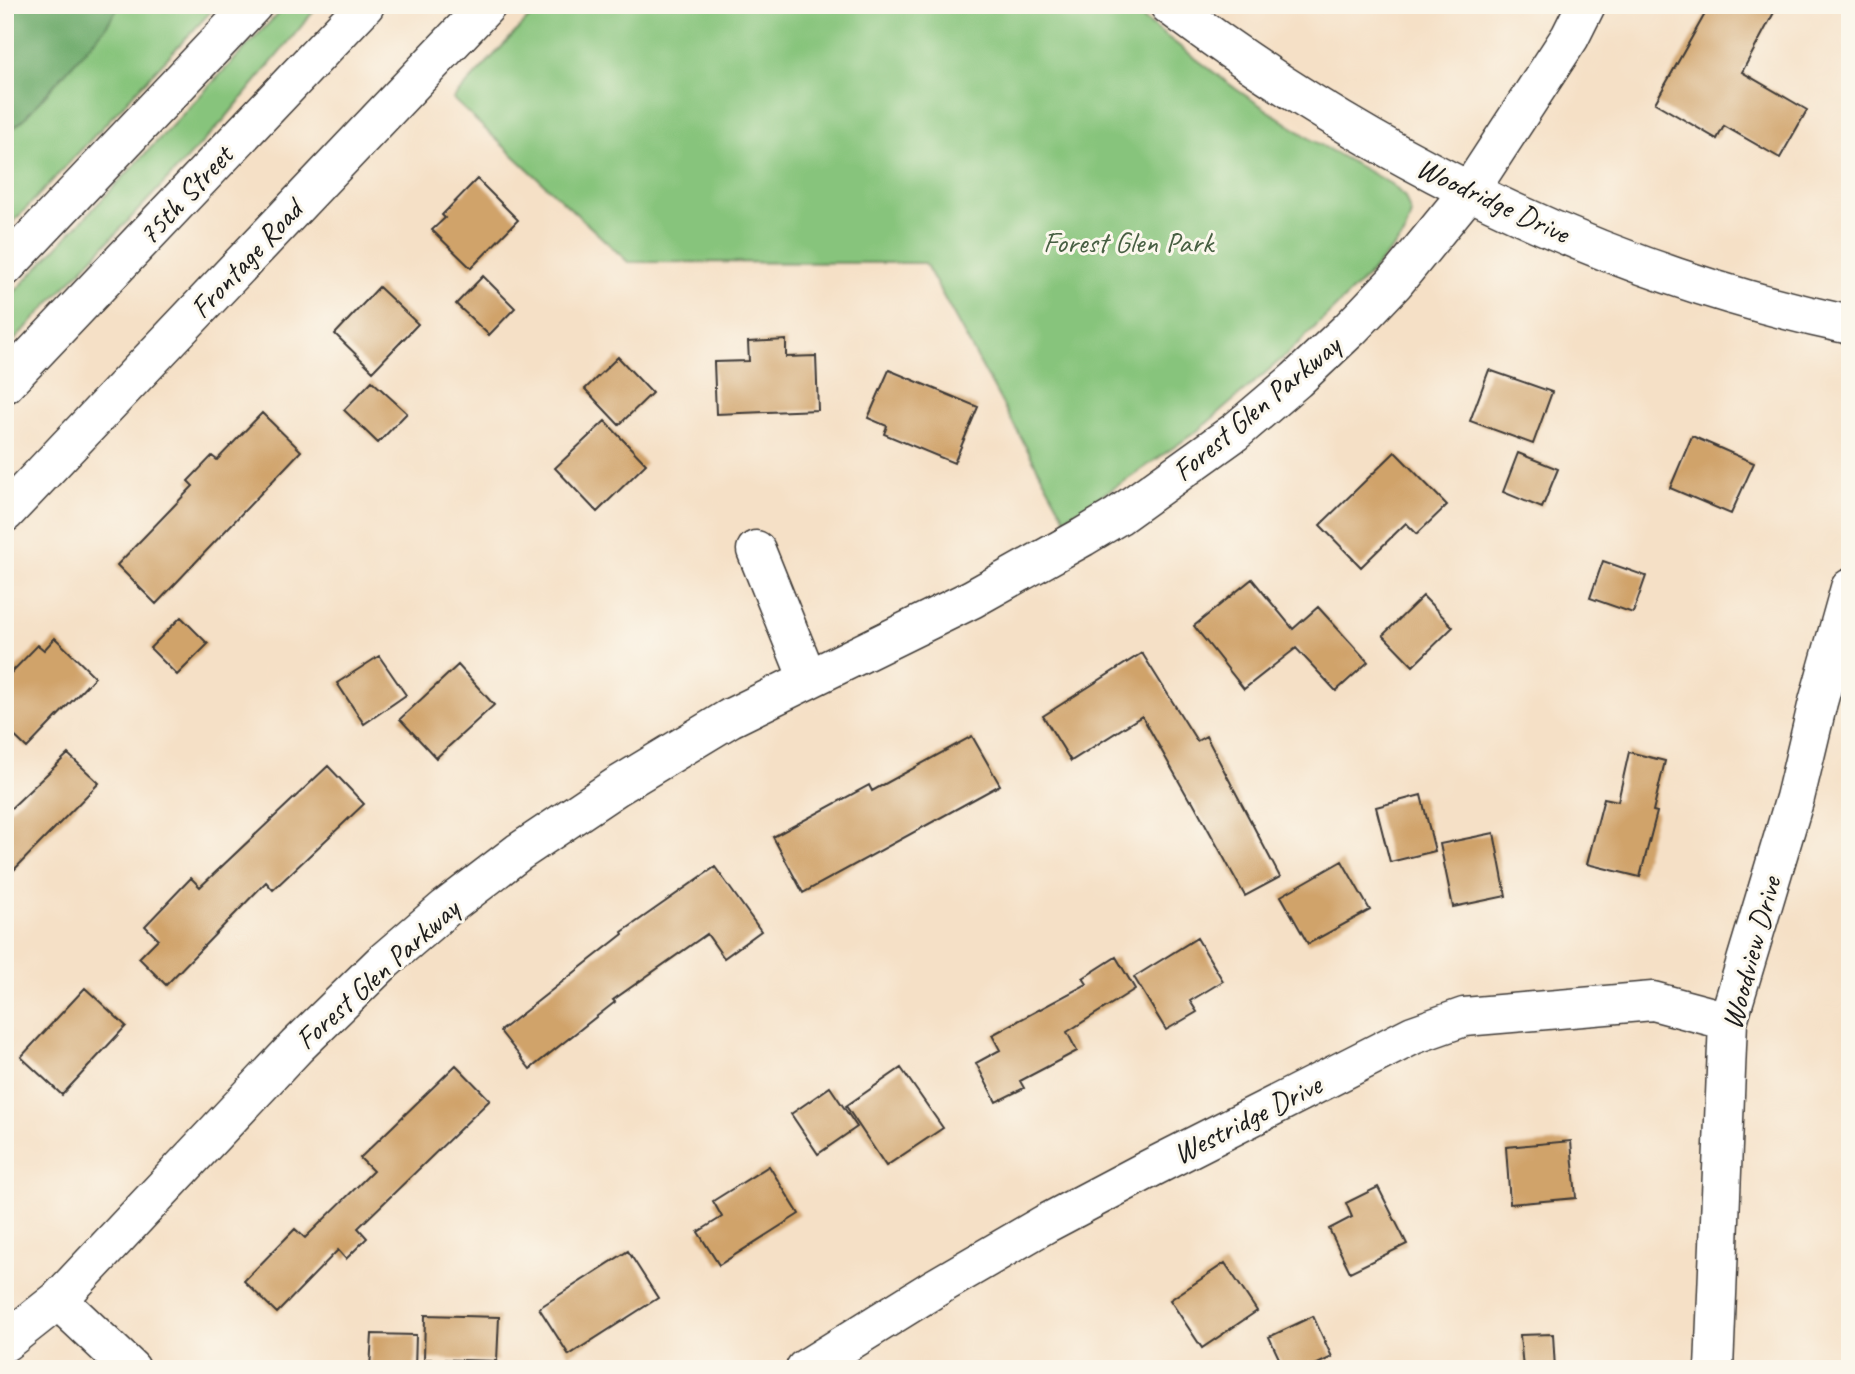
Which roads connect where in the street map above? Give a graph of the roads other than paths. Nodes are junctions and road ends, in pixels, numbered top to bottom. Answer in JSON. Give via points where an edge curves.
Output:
{"nodes":[{"id":1,"x":253,"y":5,"type":"edge"},
{"id":2,"x":365,"y":5,"type":"edge"},
{"id":3,"x":487,"y":5,"type":"edge"},
{"id":4,"x":1169,"y":5,"type":"edge"},
{"id":5,"x":1586,"y":5,"type":"edge"},
{"id":6,"x":1470,"y":190,"type":"junction"},
{"id":7,"x":5,"y":267,"type":"edge"},
{"id":8,"x":1850,"y":326,"type":"edge"},
{"id":9,"x":5,"y":384,"type":"edge"},
{"id":10,"x":5,"y":513,"type":"edge"},
{"id":11,"x":756,"y":550,"type":"dead end"},
{"id":12,"x":1850,"y":588,"type":"edge"},
{"id":13,"x":808,"y":679,"type":"junction"},
{"id":14,"x":1728,"y":1021,"type":"junction"},
{"id":15,"x":58,"y":1300,"type":"junction"},
{"id":16,"x":5,"y":1342,"type":"edge"},
{"id":17,"x":131,"y":1369,"type":"edge"},
{"id":18,"x":805,"y":1369,"type":"edge"},
{"id":19,"x":1714,"y":1369,"type":"edge"}],
"edges":[{"from":1,"to":7,"type":"street"},
{"from":2,"to":9,"type":"street","name":"75th Street"},
{"from":3,"to":10,"type":"street","name":"Frontage Road"},
{"from":4,"to":6,"type":"street","name":"Woodridge Drive","via":[[1342,123]]},
{"from":5,"to":6,"type":"street","name":"Forest Glen Parkway"},
{"from":6,"to":8,"type":"street","name":"Woodridge Drive","via":[[1617,256],[1707,287]]},
{"from":6,"to":13,"type":"street","name":"Forest Glen Parkway","via":[[1351,328],[1225,439],[1083,537],[972,599]]},
{"from":11,"to":13,"type":"street"},
{"from":12,"to":14,"type":"street","name":"Woodview Drive","via":[[1795,798]]},
{"from":13,"to":15,"type":"street","name":"Forest Glen Parkway","via":[[730,718],[616,787],[446,908],[297,1046]]},
{"from":14,"to":18,"type":"street","name":"Westridge Drive","via":[[1653,1001],[1464,1017],[1413,1035],[1045,1224]]},
{"from":14,"to":19,"type":"street","name":"Woodview Drive"},
{"from":15,"to":16,"type":"street","name":"Forest Glen Parkway"},
{"from":15,"to":17,"type":"street"}]}
